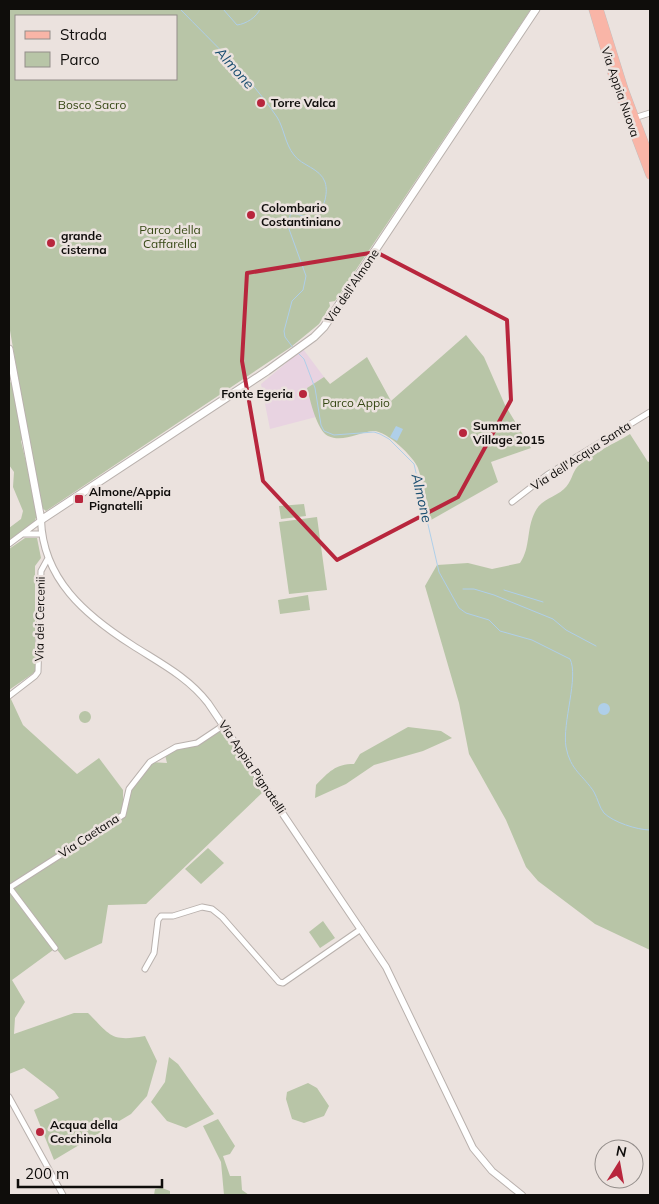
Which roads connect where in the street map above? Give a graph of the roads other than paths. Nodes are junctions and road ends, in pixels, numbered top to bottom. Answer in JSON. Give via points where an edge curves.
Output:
{"nodes":[{"id":1,"x":536,"y":9,"type":"edge"},
{"id":2,"x":593,"y":9,"type":"edge"},
{"id":3,"x":599,"y":9,"type":"edge"},
{"id":4,"x":650,"y":113,"type":"edge"},
{"id":5,"x":634,"y":118,"type":"junction"},
{"id":6,"x":650,"y":158,"type":"edge"},
{"id":7,"x":650,"y":175,"type":"edge"},
{"id":8,"x":9,"y":349,"type":"edge"},
{"id":9,"x":650,"y":412,"type":"edge"},
{"id":10,"x":512,"y":502,"type":"dead end"},
{"id":11,"x":41,"y":520,"type":"junction"},
{"id":12,"x":24,"y":534,"type":"junction"},
{"id":13,"x":42,"y":534,"type":"junction"},
{"id":14,"x":9,"y":544,"type":"edge"},
{"id":15,"x":47,"y":560,"type":"junction"},
{"id":16,"x":9,"y":696,"type":"edge"},
{"id":17,"x":224,"y":725,"type":"junction"},
{"id":18,"x":9,"y":888,"type":"edge"},
{"id":19,"x":361,"y":929,"type":"junction"},
{"id":20,"x":55,"y":948,"type":"dead end"},
{"id":21,"x":145,"y":969,"type":"dead end"},
{"id":22,"x":9,"y":1097,"type":"edge"},
{"id":23,"x":63,"y":1195,"type":"edge"},
{"id":24,"x":522,"y":1195,"type":"edge"}],
"edges":[{"from":1,"to":11,"type":"main road","name":"Via dell'Almone","via":[[332,317],[314,337]]},
{"from":2,"to":7,"type":"main road","name":"Via Appia Nuova","via":[[614,80]]},
{"from":3,"to":5,"type":"main road","name":"Via Appia Nuova"},
{"from":4,"to":5,"type":"street"},
{"from":5,"to":6,"type":"main road","name":"Via Appia Nuova"},
{"from":8,"to":11,"type":"main road","name":"Via Appia Pignatelli"},
{"from":9,"to":10,"type":"street","name":"Via dell'Acqua Santa","via":[[547,475]]},
{"from":11,"to":12,"type":"street"},
{"from":11,"to":13,"type":"street","name":"Via Appia Pignatelli"},
{"from":12,"to":13,"type":"street"},
{"from":12,"to":14,"type":"street"},
{"from":13,"to":15,"type":"street","name":"Via Appia Pignatelli"},
{"from":15,"to":16,"type":"street","name":"Via dei Cercenii","via":[[41,571],[38,672]]},
{"from":15,"to":17,"type":"street","name":"Via Appia Pignatelli","via":[[70,595],[130,644],[190,683]]},
{"from":17,"to":18,"type":"street","name":"Via Caetana","via":[[199,742],[180,745],[152,760],[129,789],[123,815]]},
{"from":17,"to":19,"type":"street","name":"Via Appia Pignatelli"},
{"from":18,"to":20,"type":"street"},
{"from":19,"to":21,"type":"street","via":[[283,983],[217,912],[194,908],[173,916],[161,916],[154,953]]},
{"from":19,"to":24,"type":"street","name":"Via Appia Pignatelli","via":[[396,984],[473,1148],[492,1171]]},
{"from":22,"to":23,"type":"street"}]}
